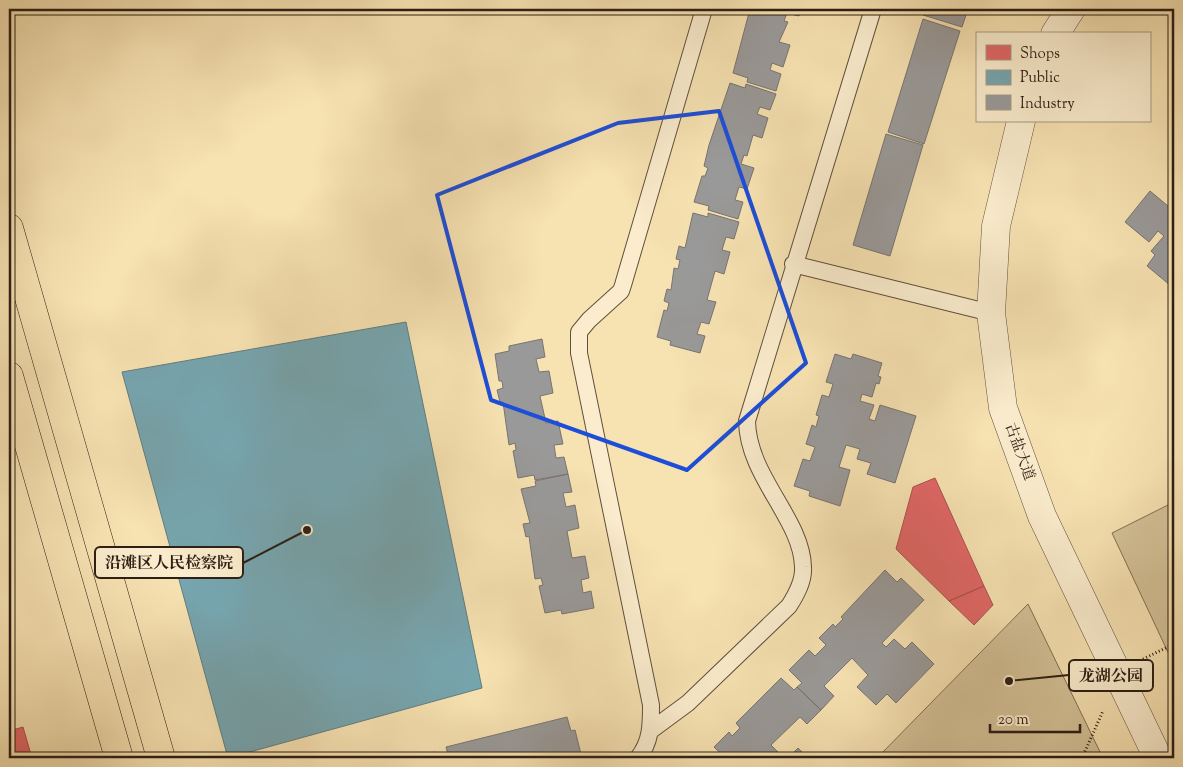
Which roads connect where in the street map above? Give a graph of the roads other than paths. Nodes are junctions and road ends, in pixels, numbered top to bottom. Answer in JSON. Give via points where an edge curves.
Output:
{"nodes":[{"id":1,"x":704,"y":9,"type":"edge"},
{"id":2,"x":873,"y":9,"type":"edge"},
{"id":3,"x":1071,"y":9,"type":"edge"},
{"id":4,"x":1056,"y":32,"type":"edge"},
{"id":5,"x":1021,"y":122,"type":"edge"},
{"id":6,"x":9,"y":228,"type":"edge"},
{"id":7,"x":793,"y":264,"type":"junction"},
{"id":8,"x":990,"y":313,"type":"junction"},
{"id":9,"x":9,"y":376,"type":"edge"},
{"id":10,"x":650,"y":731,"type":"junction"},
{"id":11,"x":118,"y":758,"type":"edge"},
{"id":12,"x":161,"y":758,"type":"edge"},
{"id":13,"x":638,"y":758,"type":"edge"},
{"id":14,"x":1158,"y":758,"type":"edge"}],
"edges":[{"from":1,"to":10,"type":"lane","via":[[621,291],[579,332],[579,353],[651,705]]},
{"from":2,"to":7,"type":"lane"},
{"from":3,"to":4,"type":"street"},
{"from":5,"to":8,"type":"street","name":"古盐大道","via":[[996,226]]},
{"from":6,"to":12,"type":"main road"},
{"from":7,"to":8,"type":"lane"},
{"from":7,"to":10,"type":"lane","via":[[747,421],[747,438],[800,547],[804,568],[798,591],[790,606],[688,703]]},
{"from":8,"to":14,"type":"street","name":"古盐大道","via":[[1002,408],[1042,516]]},
{"from":9,"to":11,"type":"main road"},
{"from":10,"to":13,"type":"lane","via":[[646,749]]}]}
